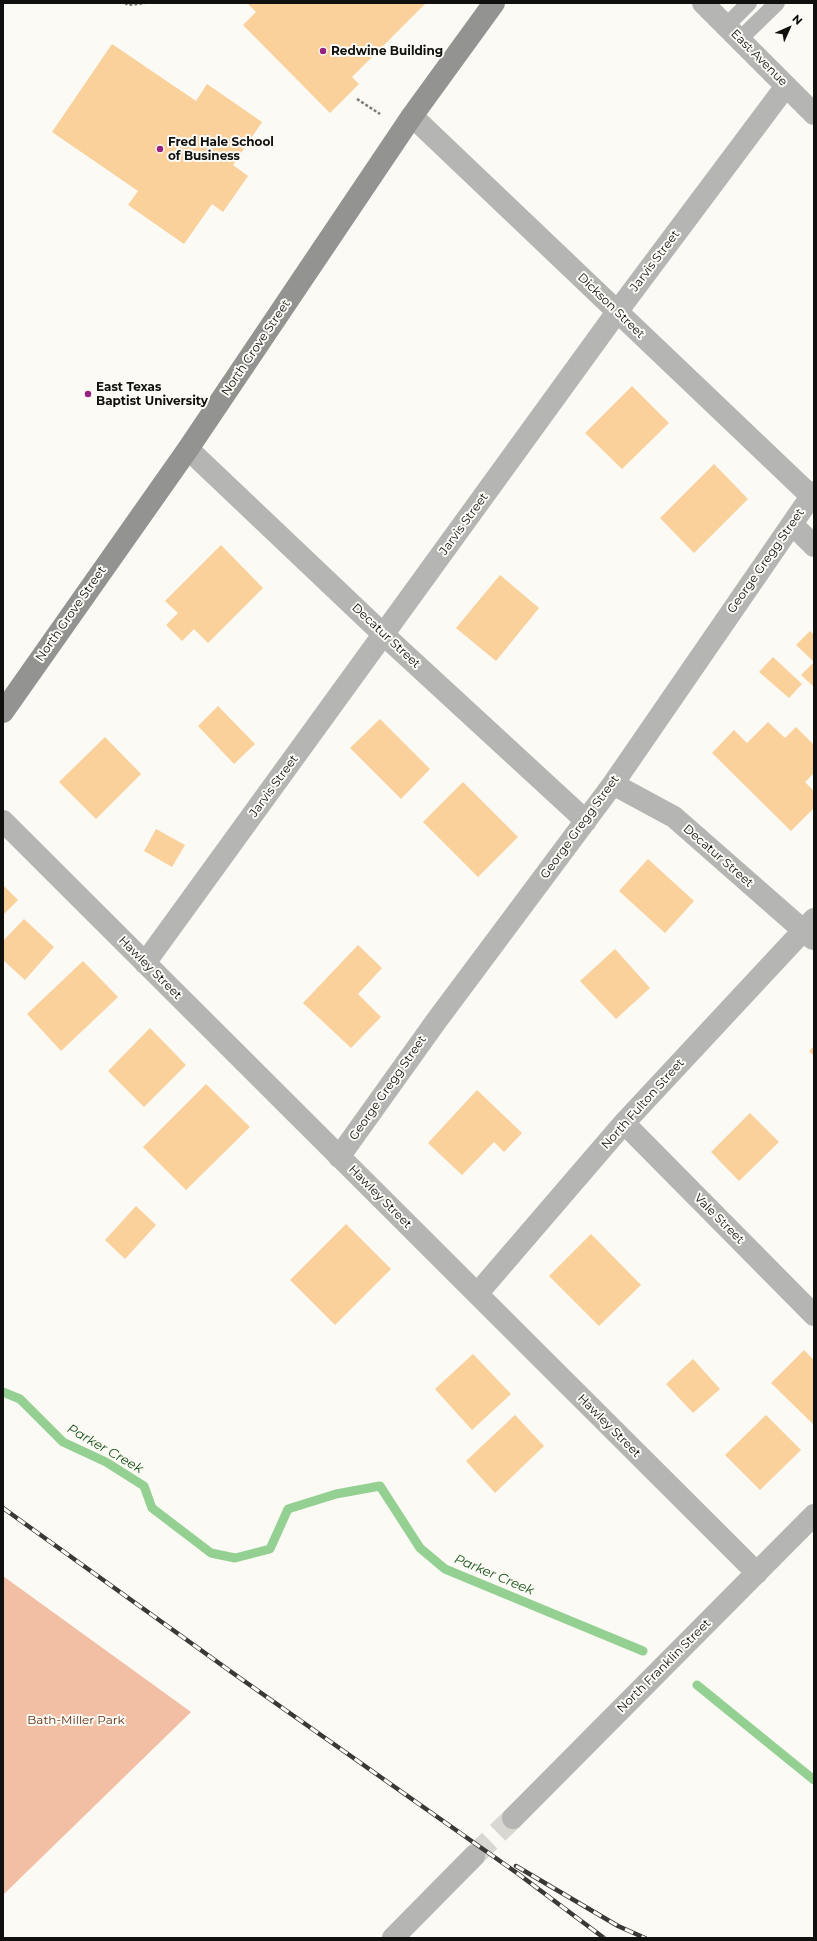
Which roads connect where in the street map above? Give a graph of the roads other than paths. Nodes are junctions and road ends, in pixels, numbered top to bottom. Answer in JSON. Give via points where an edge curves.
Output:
{"nodes":[{"id":1,"x":494,"y":3,"type":"edge"},
{"id":2,"x":703,"y":3,"type":"edge"},
{"id":3,"x":749,"y":3,"type":"edge"},
{"id":4,"x":776,"y":3,"type":"edge"},
{"id":5,"x":734,"y":32,"type":"junction"},
{"id":6,"x":786,"y":86,"type":"junction"},
{"id":7,"x":814,"y":114,"type":"edge"},
{"id":8,"x":412,"y":116,"type":"junction"},
{"id":9,"x":617,"y":312,"type":"junction"},
{"id":10,"x":188,"y":449,"type":"junction"},
{"id":11,"x":812,"y":494,"type":"edge"},
{"id":12,"x":792,"y":524,"type":"junction"},
{"id":13,"x":814,"y":546,"type":"edge"},
{"id":14,"x":384,"y":634,"type":"junction"},
{"id":15,"x":3,"y":712,"type":"edge"},
{"id":16,"x":612,"y":784,"type":"junction"},
{"id":17,"x":3,"y":821,"type":"edge"},
{"id":18,"x":586,"y":821,"type":"junction"},
{"id":19,"x":810,"y":929,"type":"edge"},
{"id":20,"x":145,"y":963,"type":"junction"},
{"id":21,"x":624,"y":1123,"type":"junction"},
{"id":22,"x":339,"y":1157,"type":"junction"},
{"id":23,"x":477,"y":1294,"type":"junction"},
{"id":24,"x":814,"y":1315,"type":"edge"},
{"id":25,"x":814,"y":1515,"type":"edge"},
{"id":26,"x":757,"y":1573,"type":"junction"},
{"id":27,"x":513,"y":1818,"type":"tunnel mouth"},
{"id":28,"x":474,"y":1856,"type":"tunnel mouth"},
{"id":29,"x":393,"y":1938,"type":"edge"}],
"edges":[{"from":1,"to":8,"type":"main road","name":"North Grove Street"},
{"from":2,"to":5,"type":"street","name":"East Avenue"},
{"from":3,"to":5,"type":"lane"},
{"from":4,"to":5,"type":"lane"},
{"from":5,"to":6,"type":"street","name":"East Avenue"},
{"from":6,"to":7,"type":"street","name":"East Avenue"},
{"from":6,"to":9,"type":"street","name":"Jarvis Street"},
{"from":8,"to":9,"type":"street","name":"Dickson Street"},
{"from":8,"to":10,"type":"main road","name":"North Grove Street"},
{"from":9,"to":11,"type":"street","name":"Dickson Street"},
{"from":9,"to":14,"type":"street","name":"Jarvis Street"},
{"from":10,"to":14,"type":"street","name":"Decatur Street"},
{"from":10,"to":15,"type":"main road","name":"North Grove Street"},
{"from":11,"to":12,"type":"street","name":"George Gregg Street"},
{"from":12,"to":13,"type":"street"},
{"from":12,"to":16,"type":"street","name":"George Gregg Street"},
{"from":14,"to":18,"type":"street","name":"Decatur Street"},
{"from":14,"to":20,"type":"street","name":"Jarvis Street"},
{"from":16,"to":18,"type":"street","name":"George Gregg Street"},
{"from":16,"to":19,"type":"street","name":"Decatur Street","via":[[674,817]]},
{"from":17,"to":20,"type":"street","name":"Hawley Street"},
{"from":18,"to":22,"type":"street","name":"George Gregg Street","via":[[441,1014]]},
{"from":19,"to":21,"type":"street","name":"North Fulton Street"},
{"from":20,"to":22,"type":"street","name":"Hawley Street"},
{"from":21,"to":23,"type":"street","name":"North Fulton Street"},
{"from":21,"to":24,"type":"street","name":"Vale Street"},
{"from":22,"to":23,"type":"street","name":"Hawley Street"},
{"from":23,"to":26,"type":"street","name":"Hawley Street"},
{"from":25,"to":26,"type":"street","name":"North Franklin Street"},
{"from":26,"to":27,"type":"street","name":"North Franklin Street"},
{"from":28,"to":29,"type":"street"}]}
